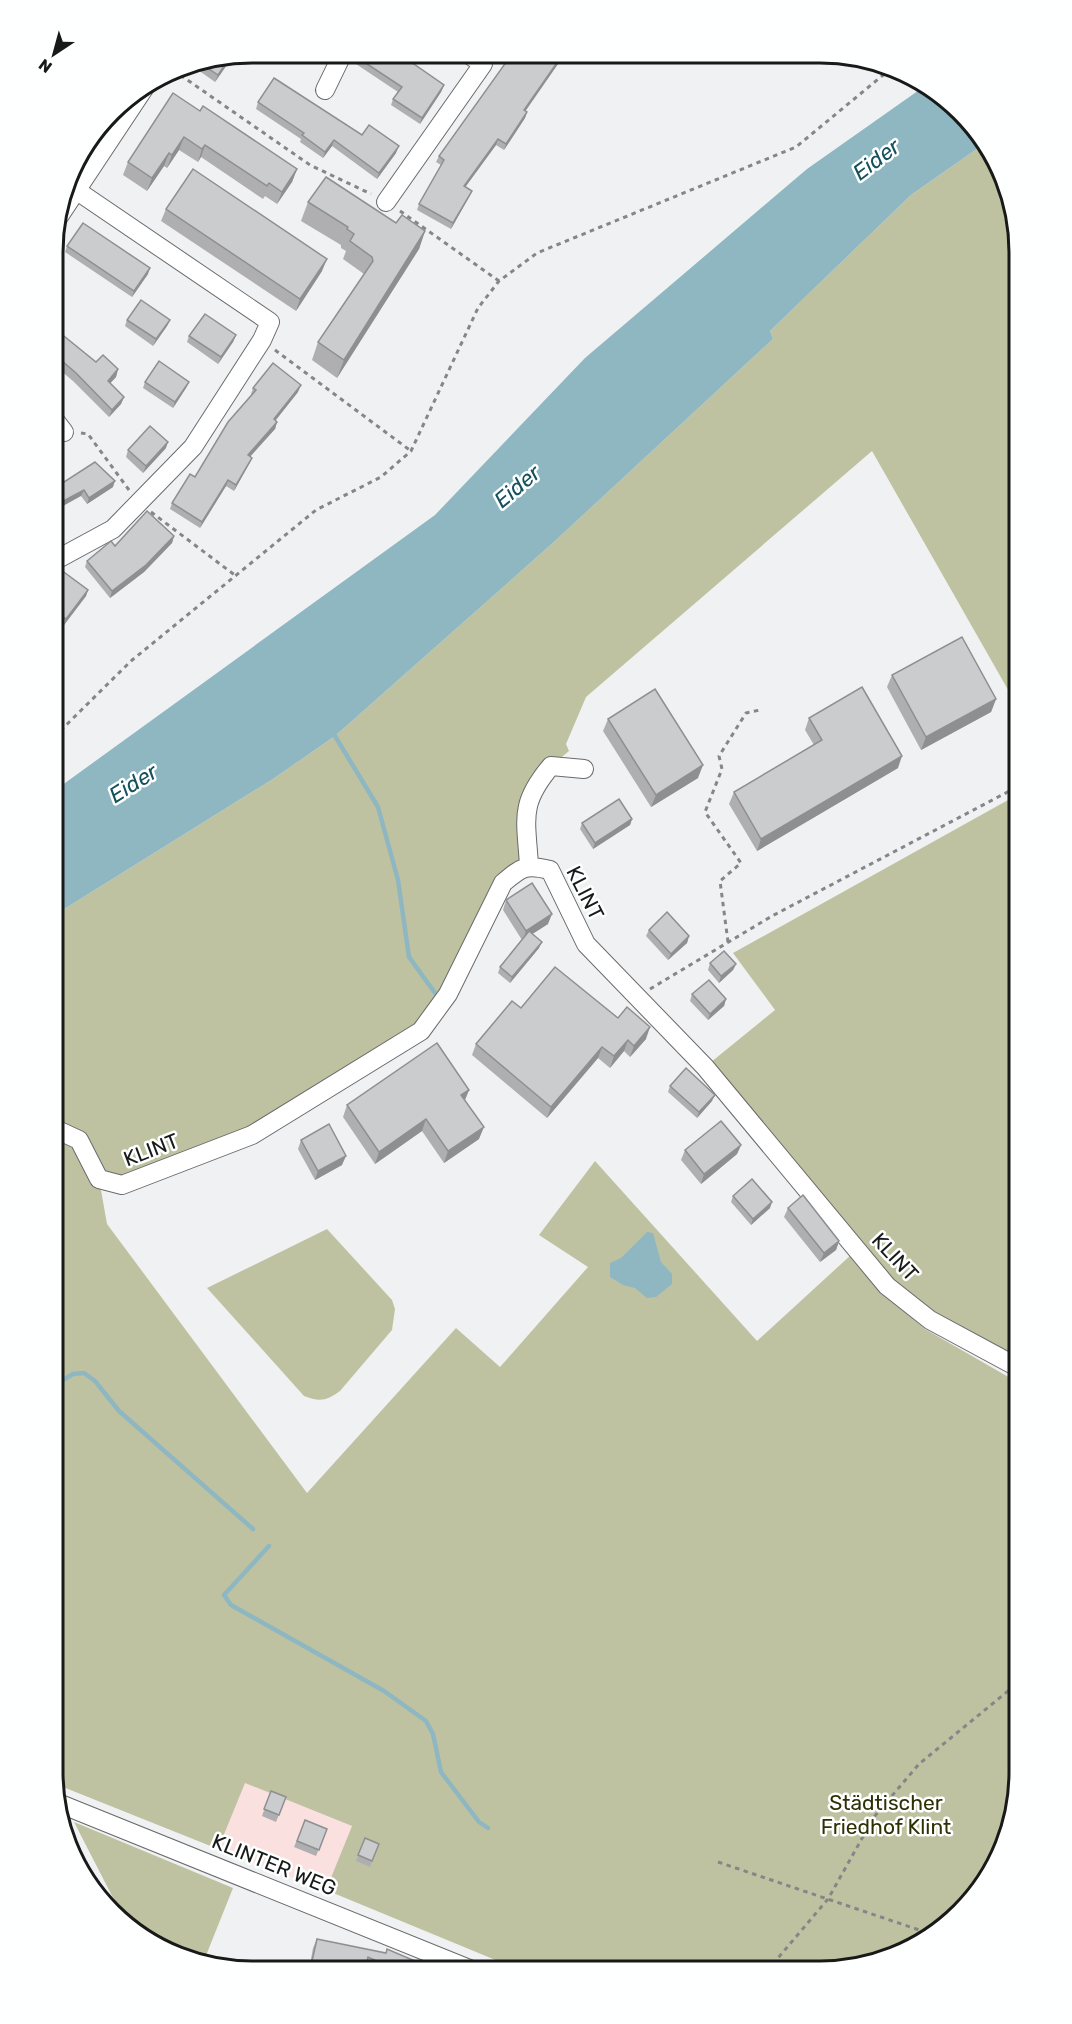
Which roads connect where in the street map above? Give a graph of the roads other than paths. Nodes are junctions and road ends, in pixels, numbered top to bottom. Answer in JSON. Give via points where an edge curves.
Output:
{"nodes":[{"id":1,"x":338,"y":63,"type":"edge"},
{"id":2,"x":477,"y":63,"type":"edge"},
{"id":3,"x":325,"y":90,"type":"dead end"},
{"id":4,"x":130,"y":108,"type":"edge"},
{"id":5,"x":77,"y":180,"type":"edge"},
{"id":6,"x":74,"y":188,"type":"edge"},
{"id":7,"x":386,"y":202,"type":"road end"},
{"id":8,"x":63,"y":556,"type":"edge"},
{"id":9,"x":584,"y":770,"type":"dead end"},
{"id":10,"x":530,"y":865,"type":"junction"},
{"id":11,"x":63,"y":1133,"type":"edge"},
{"id":12,"x":1009,"y":1363,"type":"edge"},
{"id":13,"x":67,"y":1806,"type":"edge"},
{"id":14,"x":450,"y":1961,"type":"edge"}],
"edges":[{"from":1,"to":3,"type":"street"},
{"from":2,"to":7,"type":"street"},
{"from":4,"to":5,"type":"street"},
{"from":6,"to":8,"type":"street","via":[[270,322],[193,447],[113,529]]},
{"from":9,"to":10,"type":"street","via":[[552,766],[534,787],[525,812]]},
{"from":10,"to":11,"type":"street","name":"KLINT","via":[[503,883],[448,994],[421,1031],[252,1135],[122,1185],[99,1179],[79,1140]]},
{"from":10,"to":12,"type":"street","name":"KLINT","via":[[550,870],[586,944],[705,1067],[887,1286],[930,1320]]},
{"from":13,"to":14,"type":"street","name":"KLINTER WEG"}]}
